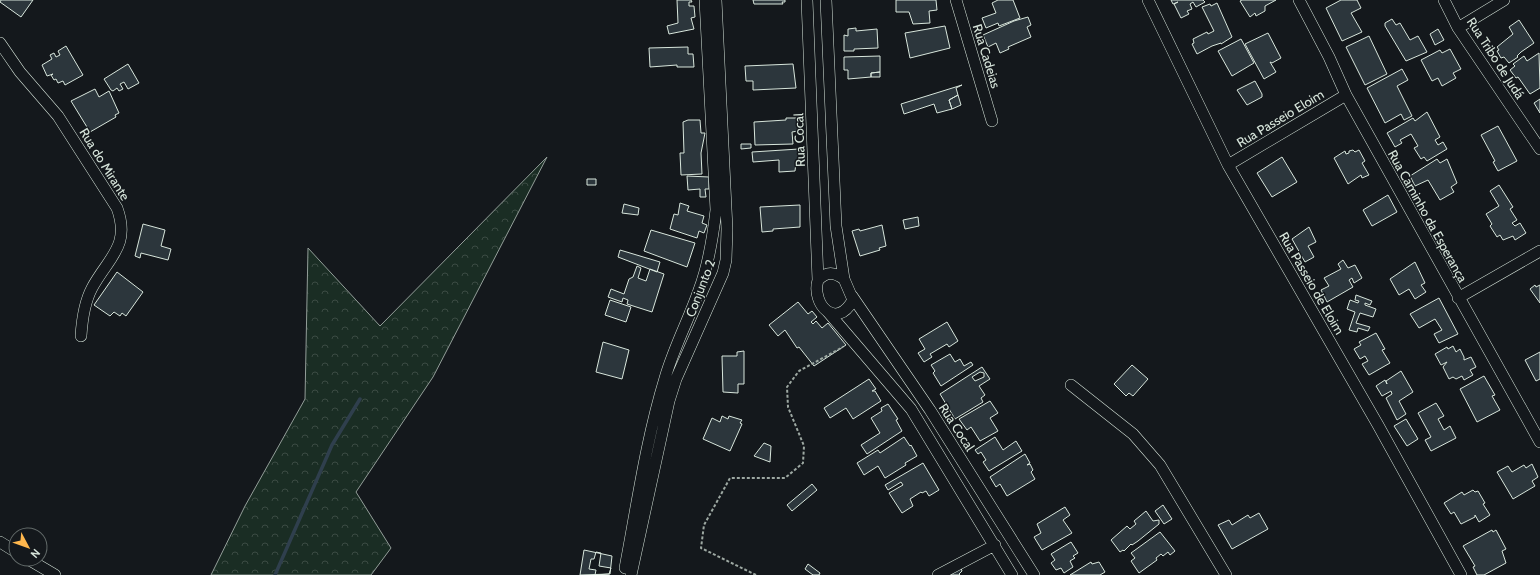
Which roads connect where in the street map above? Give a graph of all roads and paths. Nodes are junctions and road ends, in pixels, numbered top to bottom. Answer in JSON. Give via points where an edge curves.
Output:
{"nodes":[{"id":1,"x":705,"y":0,"type":"edge"},
{"id":2,"x":716,"y":0,"type":"edge"},
{"id":3,"x":807,"y":0,"type":"edge"},
{"id":4,"x":826,"y":0,"type":"edge"},
{"id":5,"x":956,"y":0,"type":"edge"},
{"id":6,"x":1148,"y":0,"type":"edge"},
{"id":7,"x":1299,"y":0,"type":"edge"},
{"id":8,"x":1444,"y":0,"type":"edge"},
{"id":9,"x":1504,"y":0,"type":"edge"},
{"id":10,"x":1458,"y":28,"type":"junction"},
{"id":11,"x":0,"y":43,"type":"edge"},
{"id":12,"x":1346,"y":95,"type":"junction"},
{"id":13,"x":717,"y":120,"type":"junction"},
{"id":14,"x":992,"y":121,"type":"dead end"},
{"id":15,"x":1540,"y":150,"type":"edge"},
{"id":16,"x":1228,"y":165,"type":"junction"},
{"id":17,"x":721,"y":209,"type":"junction"},
{"id":18,"x":1540,"y":251,"type":"edge"},
{"id":19,"x":844,"y":279,"type":"junction"},
{"id":20,"x":818,"y":280,"type":"junction"},
{"id":21,"x":852,"y":296,"type":"junction"},
{"id":22,"x":1458,"y":298,"type":"junction"},
{"id":23,"x":828,"y":312,"type":"junction"},
{"id":24,"x":81,"y":336,"type":"dead end"},
{"id":25,"x":854,"y":341,"type":"junction"},
{"id":26,"x":1071,"y":385,"type":"dead end"},
{"id":27,"x":664,"y":399,"type":"junction"},
{"id":28,"x":1540,"y":442,"type":"edge"},
{"id":29,"x":995,"y":545,"type":"junction"},
{"id":30,"x":42,"y":567,"type":"edge"},
{"id":31,"x":628,"y":574,"type":"edge"},
{"id":32,"x":55,"y":575,"type":"edge"},
{"id":33,"x":756,"y":575,"type":"edge"},
{"id":34,"x":938,"y":575,"type":"edge"},
{"id":35,"x":1012,"y":575,"type":"edge"},
{"id":36,"x":1034,"y":575,"type":"edge"},
{"id":37,"x":1226,"y":575,"type":"edge"},
{"id":38,"x":1461,"y":575,"type":"edge"}],
"edges":[{"from":1,"to":13,"type":"street","name":"Conjunto 2"},
{"from":2,"to":13,"type":"street","name":"Conjunto 2"},
{"from":3,"to":20,"type":"street","name":"Rua Cocal"},
{"from":4,"to":19,"type":"street","via":[[836,226]]},
{"from":5,"to":14,"type":"street","name":"Rua Cadeias"},
{"from":6,"to":16,"type":"street","name":"Rua Passeio de Eloim"},
{"from":7,"to":12,"type":"street","name":"Rua Caminho da Esperança"},
{"from":8,"to":10,"type":"street","name":"Rua Tribo de Judá"},
{"from":9,"to":10,"type":"street"},
{"from":10,"to":15,"type":"street","name":"Rua Tribo de Judá"},
{"from":11,"to":24,"type":"street","name":"Rua do Mirante","via":[[20,72],[58,116],[121,218],[121,240],[91,289],[85,306]]},
{"from":12,"to":16,"type":"street","name":"Rua Passeio Eloim"},
{"from":12,"to":22,"type":"street","name":"Rua Caminho da Esperança"},
{"from":13,"to":17,"type":"street","name":"Conjunto 2"},
{"from":16,"to":38,"type":"street","name":"Rua Passeio de Eloim"},
{"from":17,"to":27,"type":"street","name":"Conjunto 2","via":[[714,228],[704,275],[672,356]]},
{"from":17,"to":27,"type":"street","name":"Conjunto 2","via":[[726,260],[723,273],[679,372]]},
{"from":18,"to":22,"type":"street"},
{"from":19,"to":20,"type":"street","via":[[835,273],[825,274]]},
{"from":19,"to":21,"type":"street"},
{"from":20,"to":23,"type":"street","via":[[817,295],[820,304]]},
{"from":21,"to":23,"type":"street","via":[[853,300],[842,314]]},
{"from":21,"to":36,"type":"street","name":"Rua Cocal","via":[[930,410]]},
{"from":22,"to":28,"type":"street","name":"Rua Caminho da Esperança"},
{"from":23,"to":25,"type":"street"},
{"from":25,"to":29,"type":"street","via":[[911,409]]},
{"from":25,"to":33,"type":"path","via":[[799,371],[787,387],[788,407],[804,446],[803,463],[785,478],[730,478],[704,525],[701,548]]},
{"from":26,"to":37,"type":"street","via":[[1133,434],[1160,465]]},
{"from":27,"to":31,"type":"street","name":"Conjunto 2","via":[[642,474]]},
{"from":29,"to":34,"type":"street"},
{"from":29,"to":35,"type":"street"},
{"from":30,"to":32,"type":"street"}]}
